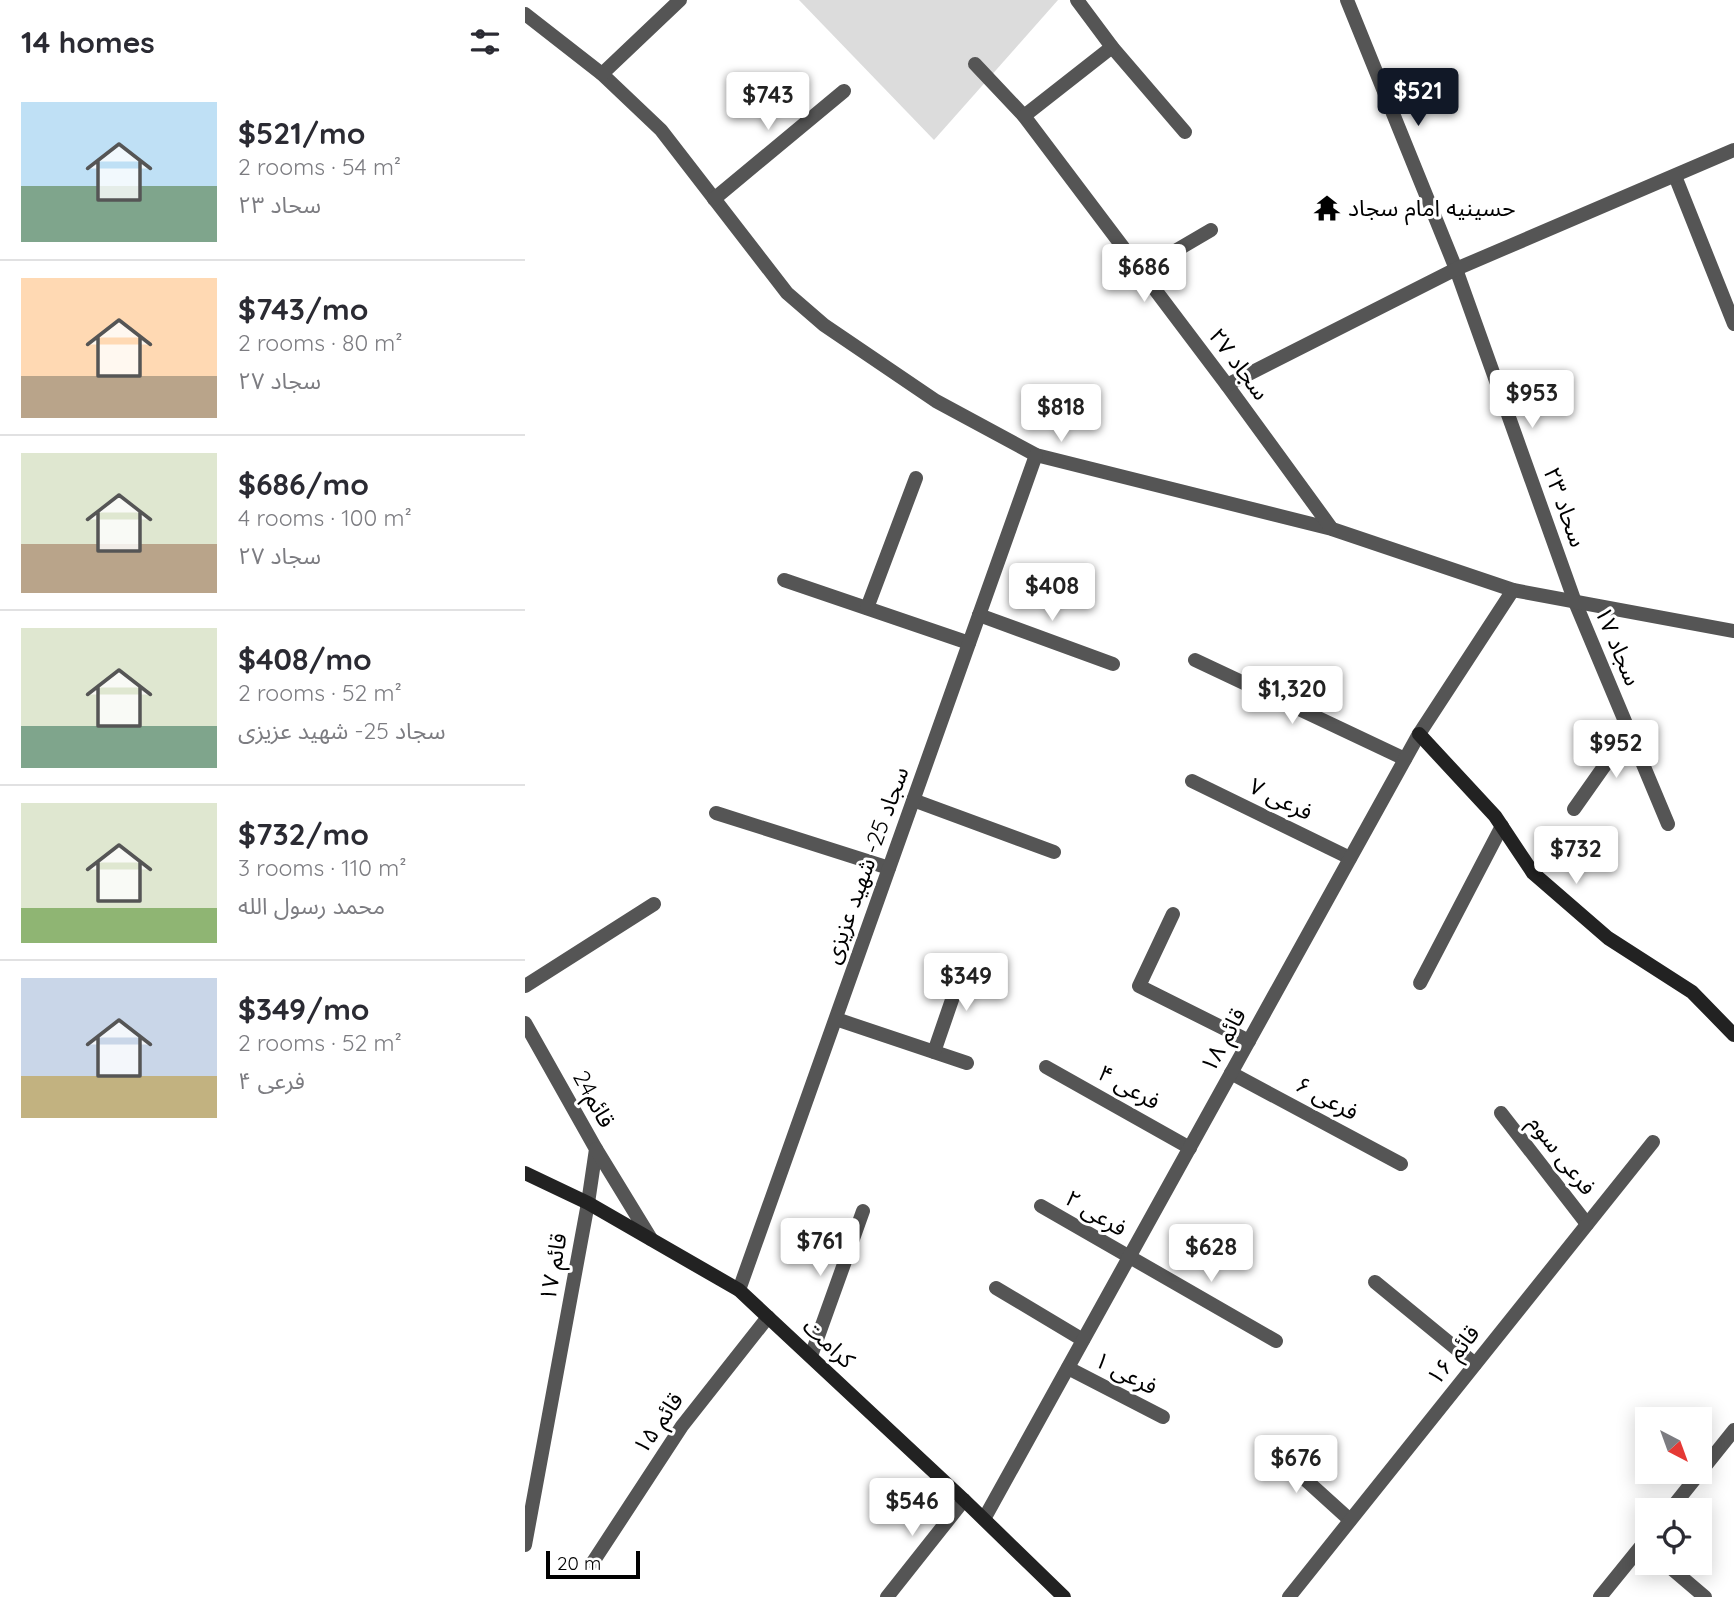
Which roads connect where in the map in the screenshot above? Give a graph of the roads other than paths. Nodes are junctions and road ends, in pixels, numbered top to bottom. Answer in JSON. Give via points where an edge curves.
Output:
{"nodes":[{"id":1,"x":680,"y":0,"type":"edge"},
{"id":2,"x":1077,"y":0,"type":"edge"},
{"id":3,"x":1347,"y":0,"type":"edge"},
{"id":4,"x":525,"y":14,"type":"edge"},
{"id":5,"x":1112,"y":47,"type":"junction"},
{"id":6,"x":975,"y":64,"type":"dead end"},
{"id":7,"x":602,"y":74,"type":"junction"},
{"id":8,"x":844,"y":91,"type":"dead end"},
{"id":9,"x":1024,"y":116,"type":"junction"},
{"id":10,"x":1185,"y":132,"type":"dead end"},
{"id":11,"x":1734,"y":150,"type":"edge"},
{"id":12,"x":1675,"y":176,"type":"junction"},
{"id":13,"x":714,"y":200,"type":"junction"},
{"id":14,"x":1211,"y":230,"type":"dead end"},
{"id":15,"x":1456,"y":269,"type":"junction"},
{"id":16,"x":1141,"y":271,"type":"junction"},
{"id":17,"x":1734,"y":324,"type":"edge"},
{"id":18,"x":1227,"y":385,"type":"junction"},
{"id":19,"x":1036,"y":455,"type":"junction"},
{"id":20,"x":916,"y":478,"type":"dead end"},
{"id":21,"x":1332,"y":529,"type":"junction"},
{"id":22,"x":784,"y":580,"type":"dead end"},
{"id":23,"x":1513,"y":590,"type":"junction"},
{"id":24,"x":1575,"y":602,"type":"junction"},
{"id":25,"x":867,"y":608,"type":"junction"},
{"id":26,"x":979,"y":615,"type":"junction"},
{"id":27,"x":1734,"y":631,"type":"edge"},
{"id":28,"x":969,"y":643,"type":"junction"},
{"id":29,"x":1195,"y":660,"type":"dead end"},
{"id":30,"x":1113,"y":664,"type":"dead end"},
{"id":31,"x":1629,"y":731,"type":"junction"},
{"id":32,"x":1419,"y":734,"type":"junction"},
{"id":33,"x":1405,"y":759,"type":"junction"},
{"id":34,"x":1192,"y":781,"type":"dead end"},
{"id":35,"x":913,"y":800,"type":"junction"},
{"id":36,"x":1574,"y":808,"type":"dead end"},
{"id":37,"x":716,"y":813,"type":"dead end"},
{"id":38,"x":1668,"y":824,"type":"dead end"},
{"id":39,"x":1502,"y":826,"type":"junction"},
{"id":40,"x":1053,"y":852,"type":"dead end"},
{"id":41,"x":1350,"y":858,"type":"junction"},
{"id":42,"x":889,"y":868,"type":"junction"},
{"id":43,"x":654,"y":904,"type":"dead end"},
{"id":44,"x":1173,"y":914,"type":"dead end"},
{"id":45,"x":965,"y":962,"type":"dead end"},
{"id":46,"x":1419,"y":983,"type":"dead end"},
{"id":47,"x":525,"y":986,"type":"edge"},
{"id":48,"x":836,"y":1019,"type":"junction"},
{"id":49,"x":525,"y":1023,"type":"edge"},
{"id":50,"x":1734,"y":1035,"type":"edge"},
{"id":51,"x":1249,"y":1041,"type":"junction"},
{"id":52,"x":934,"y":1052,"type":"junction"},
{"id":53,"x":967,"y":1063,"type":"dead end"},
{"id":54,"x":1046,"y":1067,"type":"dead end"},
{"id":55,"x":1231,"y":1073,"type":"junction"},
{"id":56,"x":1501,"y":1113,"type":"dead end"},
{"id":57,"x":1653,"y":1142,"type":"dead end"},
{"id":58,"x":1189,"y":1148,"type":"junction"},
{"id":59,"x":596,"y":1149,"type":"junction"},
{"id":60,"x":1401,"y":1164,"type":"dead end"},
{"id":61,"x":525,"y":1173,"type":"edge"},
{"id":62,"x":588,"y":1203,"type":"junction"},
{"id":63,"x":1041,"y":1206,"type":"dead end"},
{"id":64,"x":863,"y":1211,"type":"dead end"},
{"id":65,"x":1587,"y":1224,"type":"junction"},
{"id":66,"x":651,"y":1239,"type":"junction"},
{"id":67,"x":1129,"y":1258,"type":"junction"},
{"id":68,"x":1375,"y":1282,"type":"dead end"},
{"id":69,"x":996,"y":1288,"type":"dead end"},
{"id":70,"x":739,"y":1290,"type":"junction"},
{"id":71,"x":768,"y":1317,"type":"junction"},
{"id":72,"x":1083,"y":1340,"type":"junction"},
{"id":73,"x":1276,"y":1341,"type":"dead end"},
{"id":74,"x":811,"y":1356,"type":"junction"},
{"id":75,"x":1475,"y":1364,"type":"junction"},
{"id":76,"x":1068,"y":1368,"type":"junction"},
{"id":77,"x":1163,"y":1418,"type":"dead end"},
{"id":78,"x":1734,"y":1430,"type":"edge"},
{"id":79,"x":1266,"y":1444,"type":"dead end"},
{"id":80,"x":1679,"y":1498,"type":"edge"},
{"id":81,"x":964,"y":1500,"type":"junction"},
{"id":82,"x":984,"y":1519,"type":"junction"},
{"id":83,"x":1350,"y":1521,"type":"junction"},
{"id":84,"x":525,"y":1545,"type":"edge"},
{"id":85,"x":1635,"y":1555,"type":"edge"},
{"id":86,"x":593,"y":1562,"type":"dead end"},
{"id":87,"x":1679,"y":1575,"type":"edge"},
{"id":88,"x":887,"y":1597,"type":"edge"},
{"id":89,"x":1065,"y":1597,"type":"edge"},
{"id":90,"x":1289,"y":1597,"type":"edge"},
{"id":91,"x":1600,"y":1597,"type":"edge"},
{"id":92,"x":1705,"y":1597,"type":"edge"}],
"edges":[{"from":1,"to":7,"type":"street"},
{"from":2,"to":5,"type":"street"},
{"from":3,"to":15,"type":"street","name":"سحاد ۲۳"},
{"from":4,"to":7,"type":"street"},
{"from":5,"to":9,"type":"street"},
{"from":5,"to":10,"type":"street"},
{"from":6,"to":9,"type":"street","name":"سجاد ۲۷"},
{"from":7,"to":13,"type":"street","via":[[661,130]]},
{"from":8,"to":13,"type":"street"},
{"from":9,"to":16,"type":"street","name":"سجاد ۲۷"},
{"from":11,"to":12,"type":"street"},
{"from":12,"to":15,"type":"street"},
{"from":12,"to":17,"type":"street"},
{"from":13,"to":19,"type":"street","via":[[787,293],[824,325],[936,401]]},
{"from":14,"to":16,"type":"street"},
{"from":15,"to":18,"type":"street"},
{"from":15,"to":24,"type":"street","name":"سحاد ۲۳"},
{"from":16,"to":18,"type":"street","name":"سجاد ۲۷"},
{"from":18,"to":21,"type":"street","name":"سجاد ۲۷"},
{"from":19,"to":21,"type":"street"},
{"from":19,"to":26,"type":"street","name":"سجاد 25- شهید عزیزی"},
{"from":20,"to":25,"type":"street"},
{"from":21,"to":23,"type":"street"},
{"from":22,"to":25,"type":"street"},
{"from":23,"to":24,"type":"street"},
{"from":23,"to":32,"type":"street","name":"قائم ۱۸"},
{"from":24,"to":27,"type":"street"},
{"from":24,"to":31,"type":"street","name":"سجاد ۱۷"},
{"from":25,"to":28,"type":"street"},
{"from":26,"to":28,"type":"street","name":"سجاد 25- شهید عزیزی"},
{"from":26,"to":30,"type":"street"},
{"from":28,"to":35,"type":"street","name":"سجاد 25- شهید عزیزی"},
{"from":29,"to":33,"type":"street"},
{"from":31,"to":36,"type":"street"},
{"from":31,"to":38,"type":"street","name":"سجاد ۱۷"},
{"from":32,"to":33,"type":"street","name":"قائم ۱۸"},
{"from":32,"to":39,"type":"street"},
{"from":33,"to":41,"type":"street","name":"قائم ۱۸"},
{"from":34,"to":41,"type":"street","name":"فرعی ۷"},
{"from":35,"to":40,"type":"street"},
{"from":35,"to":42,"type":"street","name":"سجاد 25- شهید عزیزی"},
{"from":37,"to":42,"type":"street"},
{"from":39,"to":46,"type":"street"},
{"from":39,"to":50,"type":"street","via":[[1533,873],[1608,938],[1692,992]]},
{"from":41,"to":51,"type":"street","name":"قائم ۱۸"},
{"from":42,"to":48,"type":"street","name":"سجاد 25- شهید عزیزی"},
{"from":43,"to":47,"type":"street"},
{"from":44,"to":51,"type":"street","via":[[1139,986]]},
{"from":45,"to":52,"type":"street"},
{"from":48,"to":52,"type":"street"},
{"from":48,"to":70,"type":"street","name":"سجاد 25- شهید عزیزی"},
{"from":49,"to":59,"type":"street","name":"قائم24"},
{"from":51,"to":55,"type":"street","name":"قائم ۱۸"},
{"from":52,"to":53,"type":"street"},
{"from":54,"to":58,"type":"street","name":"فرعی ۴"},
{"from":55,"to":58,"type":"street","name":"قائم ۱۸"},
{"from":55,"to":60,"type":"street","name":"فرعی ۶"},
{"from":56,"to":65,"type":"street","name":"فرعی سوم"},
{"from":57,"to":65,"type":"street","name":"قائم ۱۶"},
{"from":58,"to":67,"type":"street","name":"قائم ۱۸"},
{"from":59,"to":62,"type":"street","name":"قائم24"},
{"from":59,"to":66,"type":"street"},
{"from":61,"to":62,"type":"street","name":"کرامت"},
{"from":62,"to":66,"type":"street","name":"کرامت"},
{"from":62,"to":84,"type":"street","name":"قائم ۱۷"},
{"from":63,"to":67,"type":"street","name":"فرعی ۲"},
{"from":64,"to":74,"type":"street"},
{"from":65,"to":75,"type":"street","name":"قائم ۱۶"},
{"from":66,"to":70,"type":"street","name":"کرامت"},
{"from":67,"to":72,"type":"street","name":"قائم ۱۸"},
{"from":67,"to":73,"type":"street","name":"فرعی ۲"},
{"from":68,"to":75,"type":"street"},
{"from":69,"to":72,"type":"street"},
{"from":70,"to":71,"type":"street","name":"کرامت"},
{"from":71,"to":74,"type":"street","name":"کرامت"},
{"from":71,"to":86,"type":"street","name":"قائم ۱۵","via":[[682,1426]]},
{"from":72,"to":76,"type":"street","name":"قائم ۱۸"},
{"from":74,"to":81,"type":"street","name":"کرامت"},
{"from":75,"to":83,"type":"street","name":"قائم ۱۶"},
{"from":76,"to":77,"type":"street","name":"فرعی ۱"},
{"from":76,"to":82,"type":"street","name":"قائم ۱۸"},
{"from":78,"to":80,"type":"street"},
{"from":79,"to":83,"type":"street"},
{"from":81,"to":82,"type":"street","name":"کرامت"},
{"from":81,"to":88,"type":"street"},
{"from":82,"to":89,"type":"street","name":"کرامت"},
{"from":83,"to":90,"type":"street","name":"قائم ۱۶"},
{"from":85,"to":91,"type":"street"},
{"from":87,"to":92,"type":"street"}]}
